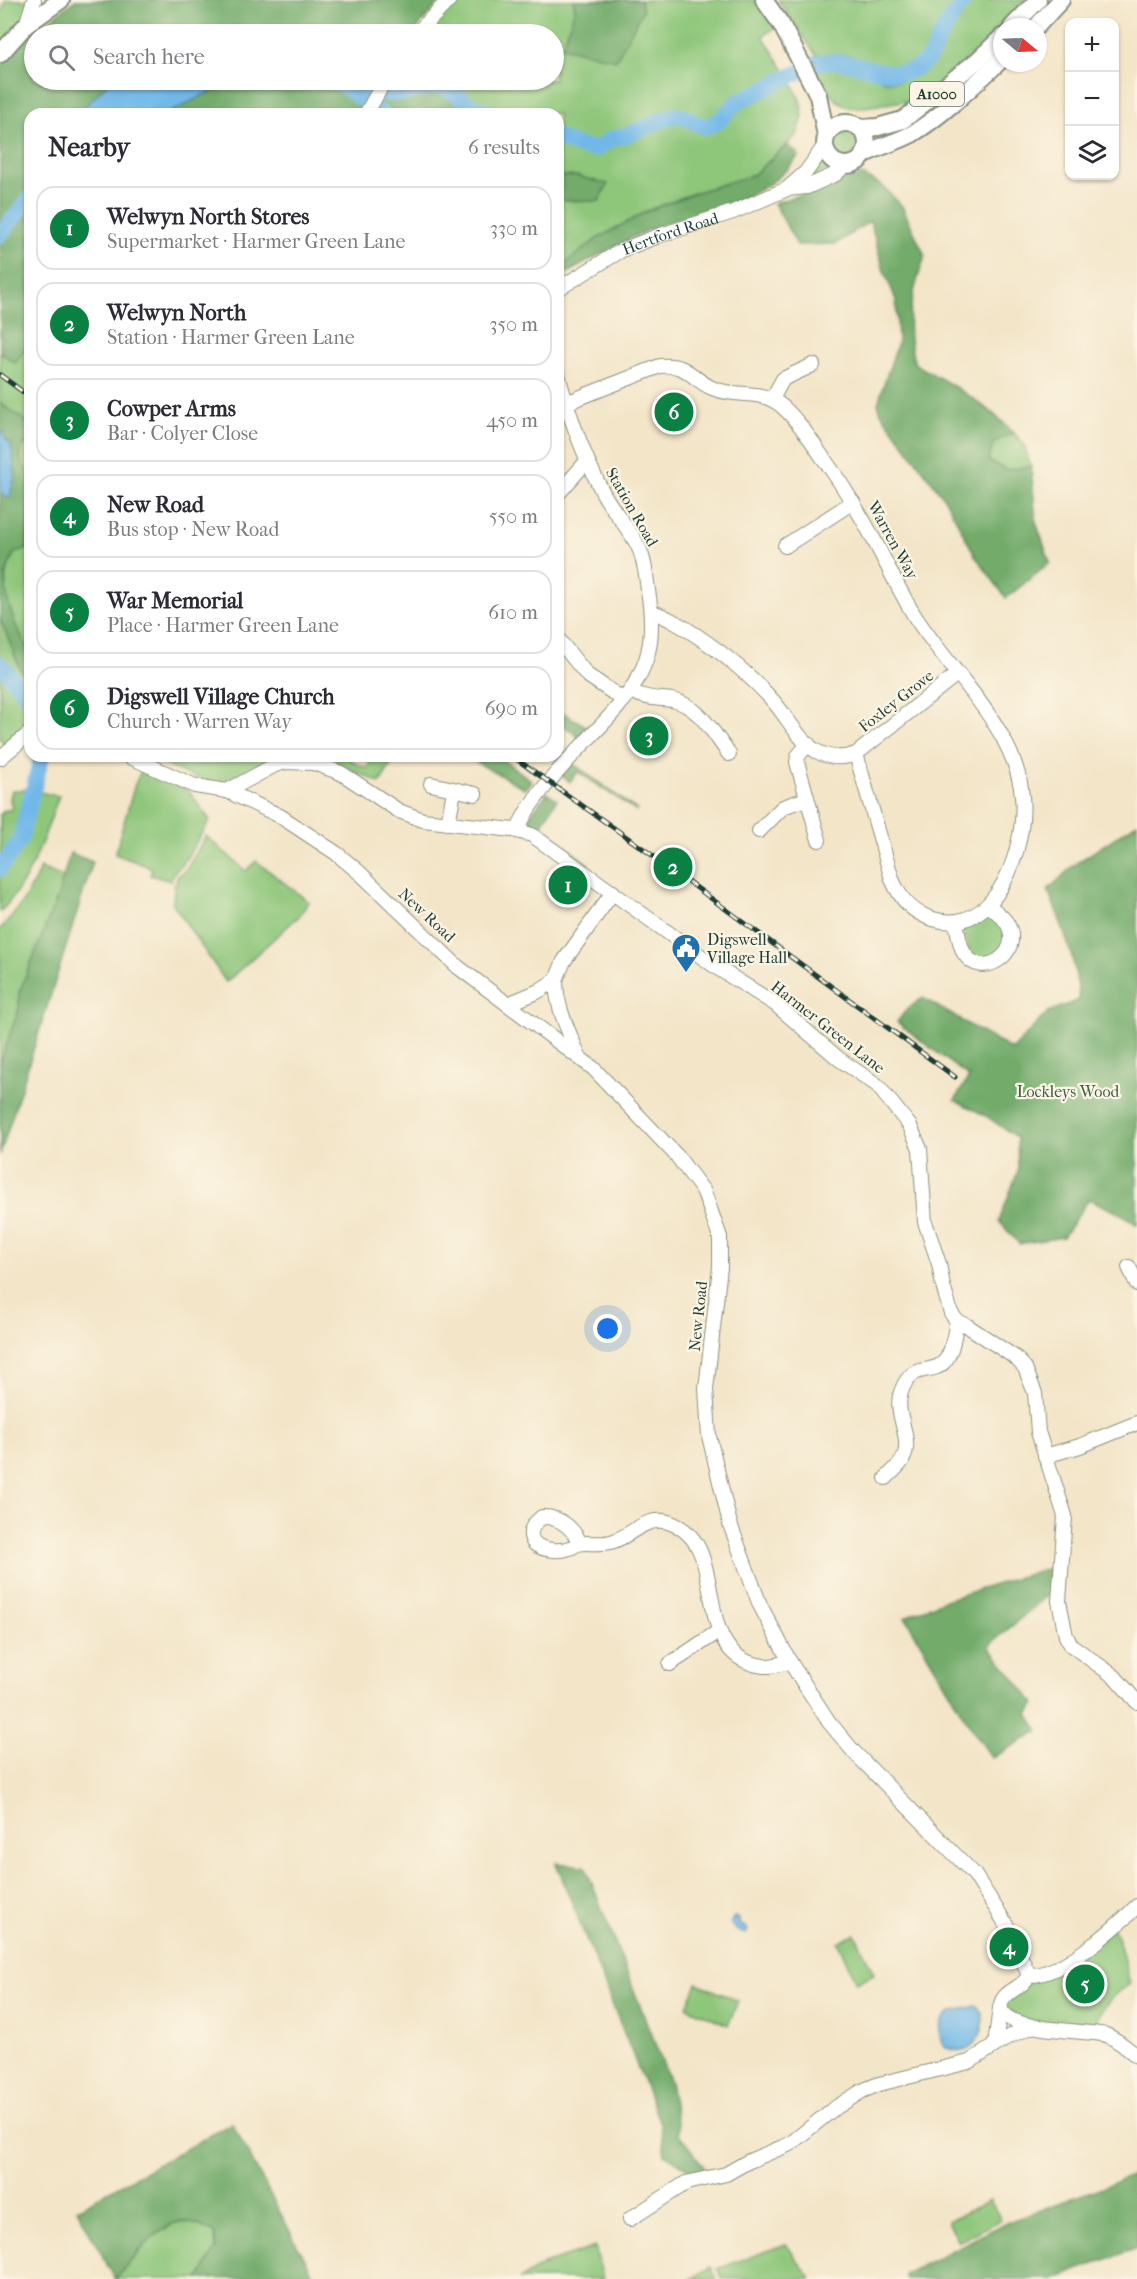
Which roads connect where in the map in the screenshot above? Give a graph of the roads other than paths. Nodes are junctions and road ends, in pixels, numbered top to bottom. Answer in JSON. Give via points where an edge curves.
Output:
{"nodes":[{"id":1,"x":34,"y":0,"type":"edge"},
{"id":2,"x":60,"y":0,"type":"edge"},
{"id":3,"x":449,"y":0,"type":"edge"},
{"id":4,"x":764,"y":0,"type":"edge"},
{"id":5,"x":1038,"y":0,"type":"edge"},
{"id":6,"x":1060,"y":0,"type":"edge"},
{"id":7,"x":1021,"y":18,"type":"edge"},
{"id":8,"x":1044,"y":18,"type":"edge"},
{"id":9,"x":26,"y":24,"type":"edge"},
{"id":10,"x":27,"y":24,"type":"edge"},
{"id":11,"x":426,"y":24,"type":"edge"},
{"id":12,"x":24,"y":27,"type":"edge"},
{"id":13,"x":993,"y":46,"type":"edge"},
{"id":14,"x":0,"y":54,"type":"edge"},
{"id":15,"x":993,"y":67,"type":"edge"},
{"id":16,"x":379,"y":90,"type":"edge"},
{"id":17,"x":815,"y":90,"type":"junction"},
{"id":18,"x":369,"y":108,"type":"edge"},
{"id":19,"x":855,"y":125,"type":"junction"},
{"id":20,"x":826,"y":141,"type":"junction"},
{"id":21,"x":865,"y":154,"type":"junction"},
{"id":22,"x":845,"y":165,"type":"junction"},
{"id":23,"x":787,"y":189,"type":"junction"},
{"id":24,"x":564,"y":285,"type":"edge"},
{"id":25,"x":813,"y":365,"type":"dead end"},
{"id":26,"x":564,"y":396,"type":"edge"},
{"id":27,"x":772,"y":399,"type":"junction"},
{"id":28,"x":566,"y":403,"type":"junction"},
{"id":29,"x":587,"y":461,"type":"junction"},
{"id":30,"x":564,"y":487,"type":"edge"},
{"id":31,"x":853,"y":502,"type":"junction"},
{"id":32,"x":785,"y":546,"type":"dead end"},
{"id":33,"x":652,"y":612,"type":"junction"},
{"id":34,"x":564,"y":646,"type":"edge"},
{"id":35,"x":957,"y":674,"type":"junction"},
{"id":36,"x":627,"y":696,"type":"junction"},
{"id":37,"x":24,"y":738,"type":"edge"},
{"id":38,"x":808,"y":744,"type":"junction"},
{"id":39,"x":729,"y":754,"type":"dead end"},
{"id":40,"x":856,"y":754,"type":"junction"},
{"id":41,"x":0,"y":758,"type":"edge"},
{"id":42,"x":141,"y":762,"type":"edge"},
{"id":43,"x":285,"y":762,"type":"edge"},
{"id":44,"x":318,"y":762,"type":"edge"},
{"id":45,"x":431,"y":784,"type":"dead end"},
{"id":46,"x":227,"y":791,"type":"junction"},
{"id":47,"x":453,"y":791,"type":"junction"},
{"id":48,"x":475,"y":794,"type":"dead end"},
{"id":49,"x":806,"y":799,"type":"junction"},
{"id":50,"x":448,"y":823,"type":"junction"},
{"id":51,"x":518,"y":831,"type":"junction"},
{"id":52,"x":759,"y":831,"type":"dead end"},
{"id":53,"x":819,"y":840,"type":"dead end"},
{"id":54,"x":613,"y":892,"type":"junction"},
{"id":55,"x":988,"y":905,"type":"junction"},
{"id":56,"x":956,"y":922,"type":"junction"},
{"id":57,"x":556,"y":980,"type":"junction"},
{"id":58,"x":508,"y":1004,"type":"junction"},
{"id":59,"x":579,"y":1057,"type":"junction"},
{"id":60,"x":1129,"y":1267,"type":"dead end"},
{"id":61,"x":1137,"y":1284,"type":"edge"},
{"id":62,"x":957,"y":1322,"type":"junction"},
{"id":63,"x":1137,"y":1423,"type":"edge"},
{"id":64,"x":1045,"y":1456,"type":"junction"},
{"id":65,"x":886,"y":1478,"type":"dead end"},
{"id":66,"x":580,"y":1543,"type":"dead end"},
{"id":67,"x":719,"y":1632,"type":"junction"},
{"id":68,"x":790,"y":1662,"type":"junction"},
{"id":69,"x":670,"y":1664,"type":"dead end"},
{"id":70,"x":1137,"y":1702,"type":"edge"},
{"id":71,"x":1137,"y":1906,"type":"edge"},
{"id":72,"x":1029,"y":1975,"type":"junction"},
{"id":73,"x":1000,"y":2008,"type":"junction"},
{"id":74,"x":1031,"y":2027,"type":"junction"},
{"id":75,"x":995,"y":2045,"type":"junction"},
{"id":76,"x":1137,"y":2056,"type":"edge"},
{"id":77,"x":630,"y":2219,"type":"dead end"}],
"edges":[{"from":1,"to":9,"type":"street"},
{"from":2,"to":10,"type":"main road"},
{"from":3,"to":11,"type":"street"},
{"from":4,"to":17,"type":"main road"},
{"from":5,"to":7,"type":"main road"},
{"from":6,"to":8,"type":"main road"},
{"from":12,"to":14,"type":"main road"},
{"from":13,"to":19,"type":"main road","number":"A1000","via":[[903,120],[878,127]]},
{"from":15,"to":21,"type":"main road","number":"A1000","via":[[912,134]]},
{"from":16,"to":18,"type":"street"},
{"from":17,"to":19,"type":"main road"},
{"from":17,"to":20,"type":"main road"},
{"from":19,"to":20,"type":"main road","via":[[839,124],[829,131]]},
{"from":19,"to":21,"type":"main road","via":[[866,137]]},
{"from":20,"to":22,"type":"main road","via":[[826,151],[834,161]]},
{"from":20,"to":23,"type":"street","name":"Hertford Road","via":[[806,172]]},
{"from":21,"to":22,"type":"main road"},
{"from":22,"to":23,"type":"street","name":"Hertford Road","via":[[836,174],[807,187]]},
{"from":23,"to":24,"type":"street","name":"Hertford Road","via":[[622,250]]},
{"from":25,"to":27,"type":"street","via":[[783,379]]},
{"from":26,"to":28,"type":"street","name":"Station Road"},
{"from":27,"to":28,"type":"street","via":[[713,388],[672,364]]},
{"from":27,"to":31,"type":"street","name":"Warren Way","via":[[801,427]]},
{"from":28,"to":29,"type":"street","name":"Station Road"},
{"from":29,"to":30,"type":"street"},
{"from":29,"to":33,"type":"street","name":"Station Road","via":[[638,546]]},
{"from":31,"to":32,"type":"street"},
{"from":31,"to":35,"type":"street","name":"Warren Way","via":[[914,615]]},
{"from":33,"to":36,"type":"street","name":"Station Road","via":[[650,652]]},
{"from":33,"to":38,"type":"street","via":[[690,631],[732,661],[774,702]]},
{"from":34,"to":36,"type":"street","via":[[587,675]]},
{"from":35,"to":40,"type":"street","name":"Foxley Grove"},
{"from":35,"to":55,"type":"street","name":"Warren Way","via":[[1008,745],[1022,798],[1016,850],[1001,888]]},
{"from":36,"to":39,"type":"street","via":[[671,700],[689,706]]},
{"from":36,"to":51,"type":"street","name":"Station Road","via":[[539,795]]},
{"from":37,"to":41,"type":"street"},
{"from":38,"to":40,"type":"street","via":[[831,757]]},
{"from":38,"to":49,"type":"street","via":[[797,762]]},
{"from":40,"to":56,"type":"street","via":[[897,890],[917,912],[933,920]]},
{"from":42,"to":46,"type":"street","via":[[195,786]]},
{"from":43,"to":46,"type":"street","name":"Harmer Green Lane"},
{"from":44,"to":50,"type":"street","name":"Harmer Green Lane","via":[[352,779],[399,811],[423,820]]},
{"from":45,"to":47,"type":"street"},
{"from":46,"to":58,"type":"street","name":"New Road","via":[[280,816],[336,853],[458,967]]},
{"from":47,"to":48,"type":"street"},
{"from":47,"to":50,"type":"street"},
{"from":49,"to":52,"type":"street","via":[[783,807]]},
{"from":49,"to":53,"type":"street"},
{"from":50,"to":51,"type":"street","name":"Harmer Green Lane"},
{"from":51,"to":54,"type":"street","name":"Harmer Green Lane","via":[[532,835]]},
{"from":54,"to":57,"type":"street","via":[[564,961]]},
{"from":54,"to":62,"type":"street","name":"Harmer Green Lane","via":[[716,967],[775,1004],[839,1059],[877,1085],[910,1126],[920,1149],[925,1222],[946,1301]]},
{"from":55,"to":56,"type":"street","name":"Warren Way","via":[[974,916]]},
{"from":55,"to":56,"type":"street","via":[[1002,917],[1011,933],[1009,950],[999,962],[982,964],[968,959]]},
{"from":57,"to":58,"type":"street"},
{"from":57,"to":59,"type":"street","via":[[560,1012]]},
{"from":58,"to":59,"type":"street","name":"New Road"},
{"from":59,"to":68,"type":"street","name":"New Road","via":[[677,1156],[712,1209],[720,1238],[720,1267],[706,1389],[709,1436],[742,1562]]},
{"from":60,"to":61,"type":"street"},
{"from":62,"to":64,"type":"street","via":[[1002,1348],[1025,1368],[1035,1394],[1038,1432]]},
{"from":62,"to":65,"type":"street","via":[[944,1362],[918,1371],[905,1383],[899,1410],[906,1450],[901,1463]]},
{"from":63,"to":64,"type":"street"},
{"from":64,"to":70,"type":"street","via":[[1065,1516],[1059,1601],[1066,1636],[1071,1645],[1115,1677]]},
{"from":66,"to":67,"type":"street","via":[[603,1544],[654,1521],[681,1527],[697,1543]]},
{"from":67,"to":68,"type":"street","via":[[738,1657],[765,1667]]},
{"from":67,"to":69,"type":"street"},
{"from":68,"to":72,"type":"street","name":"New Road","via":[[854,1752],[974,1874],[1006,1924]]},
{"from":71,"to":72,"type":"street","via":[[1077,1956]]},
{"from":72,"to":73,"type":"street","via":[[1005,1996]]},
{"from":73,"to":74,"type":"street","via":[[1015,2023]]},
{"from":73,"to":75,"type":"street"},
{"from":74,"to":75,"type":"street"},
{"from":74,"to":76,"type":"street","via":[[1109,2036]]},
{"from":75,"to":77,"type":"street","via":[[969,2062],[862,2091],[790,2144],[726,2174],[686,2183]]}]}
